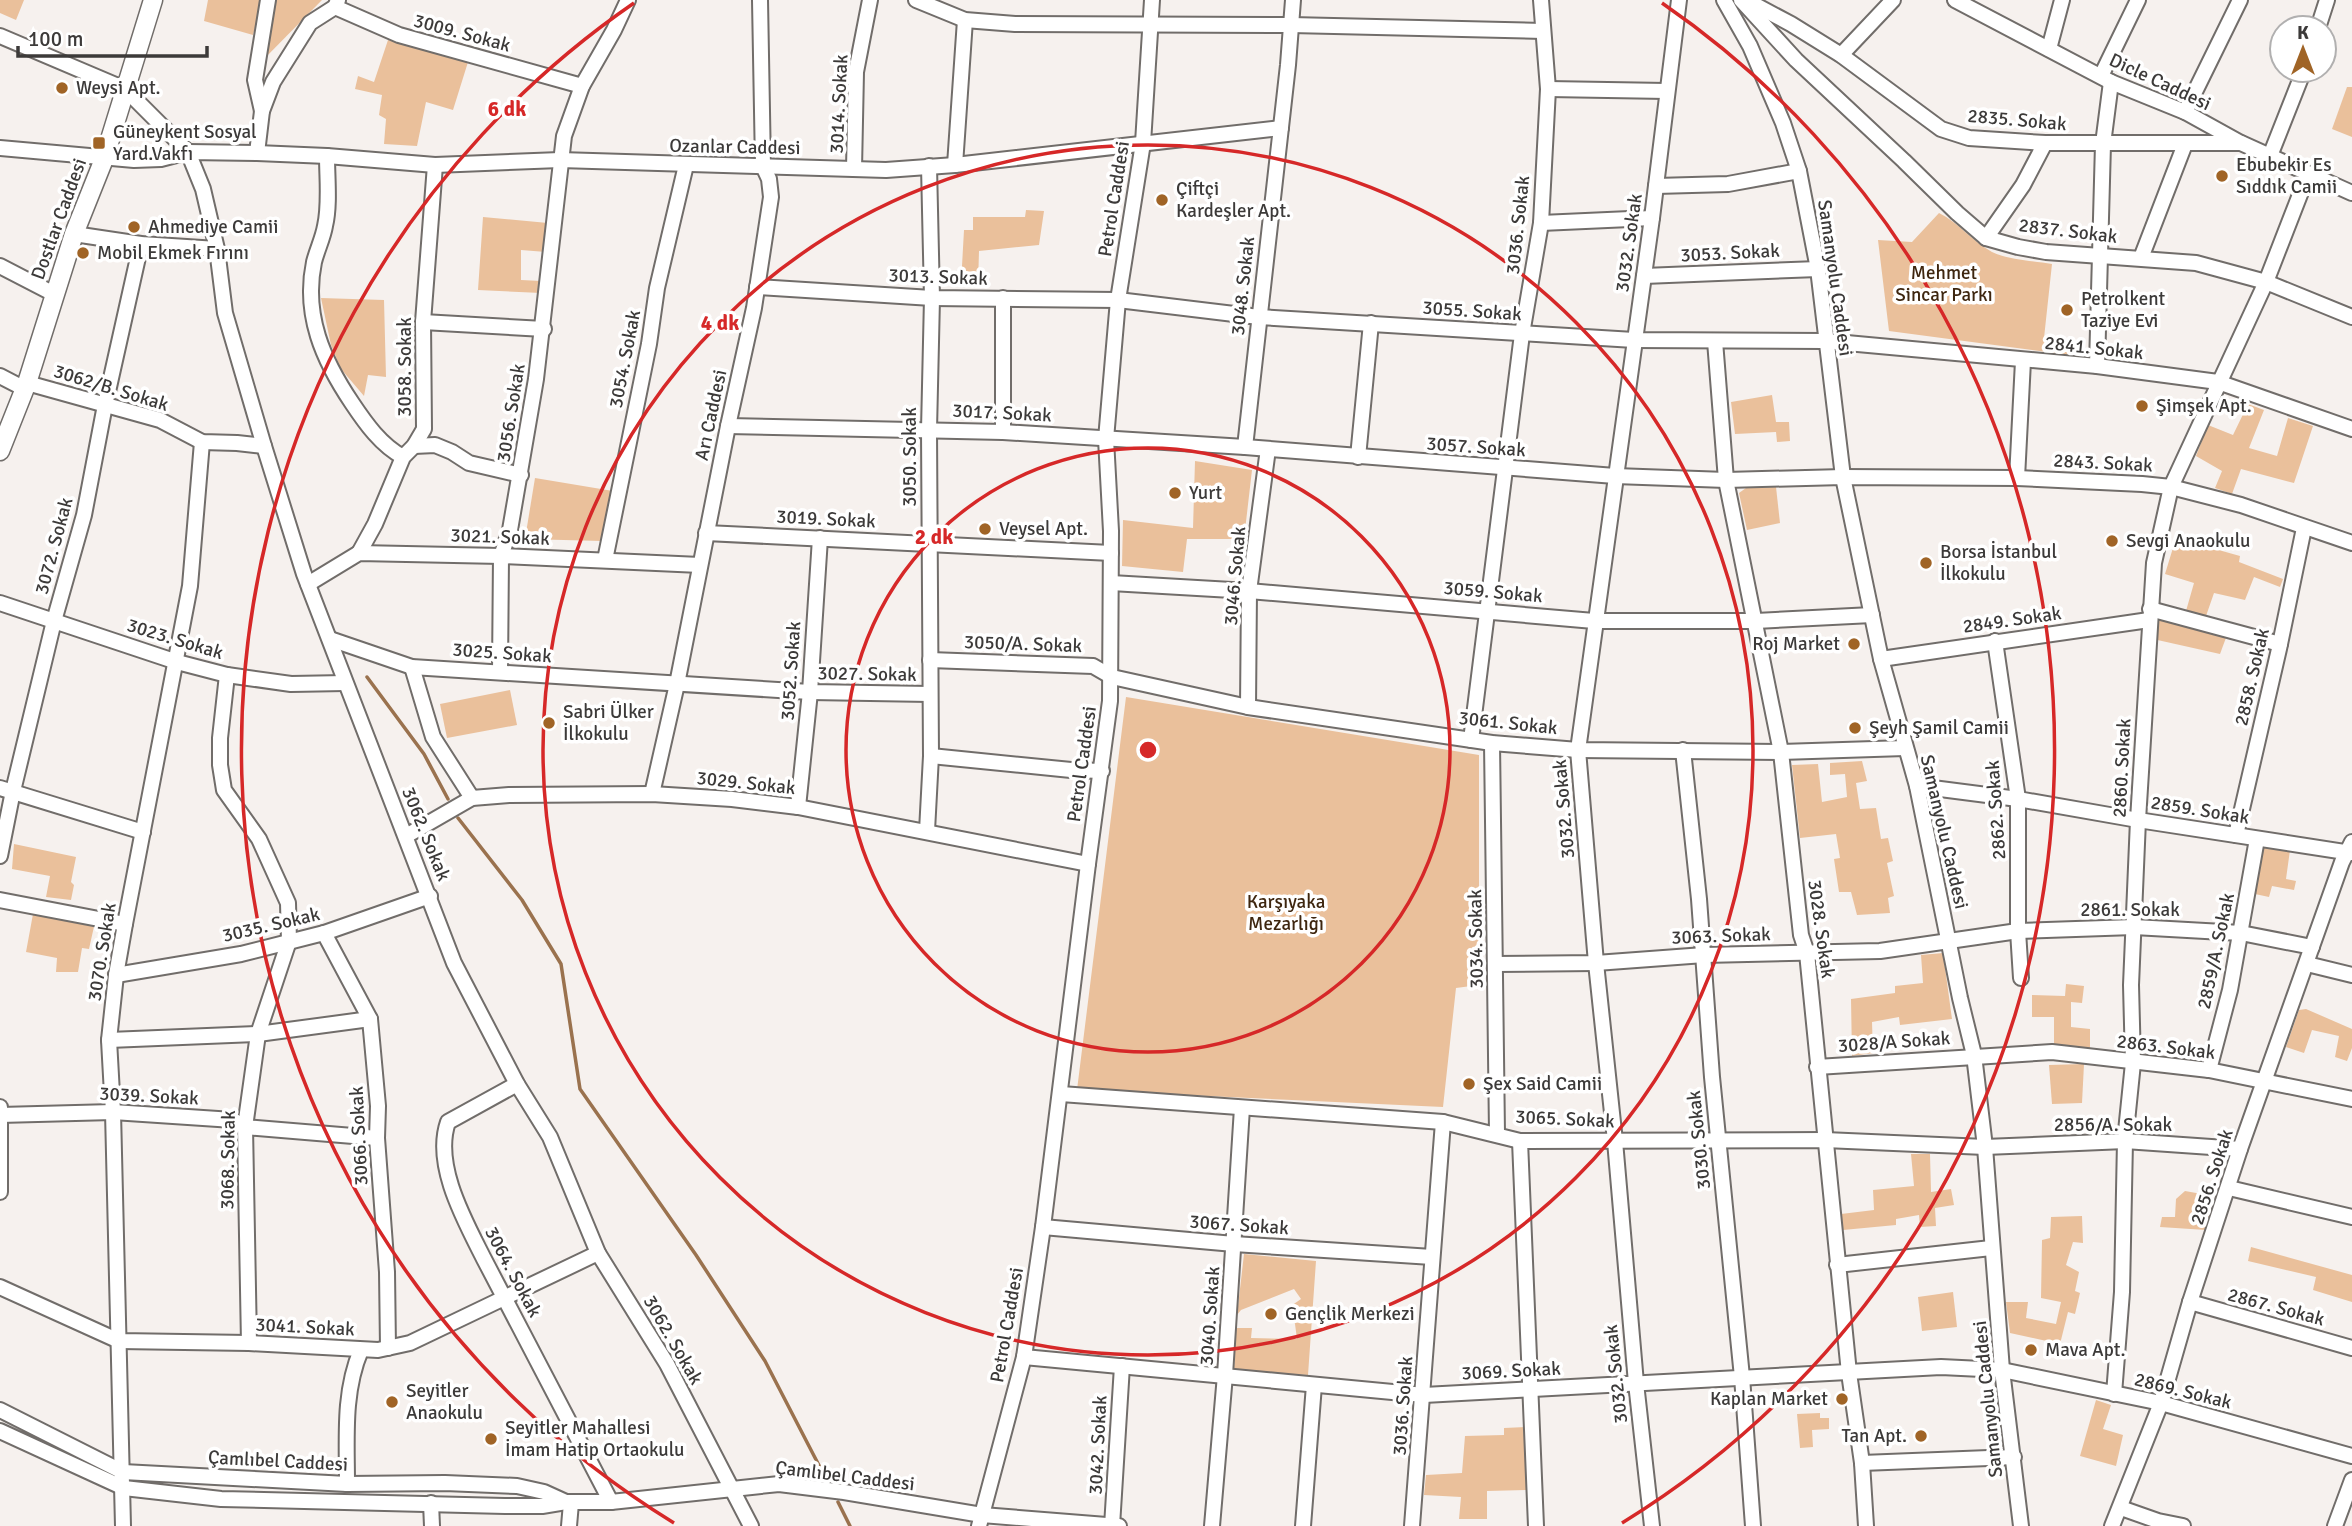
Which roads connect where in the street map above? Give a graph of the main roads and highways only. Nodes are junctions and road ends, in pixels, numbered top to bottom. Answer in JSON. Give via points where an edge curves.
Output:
{"nodes":[{"id":1,"x":153,"y":0,"type":"edge"},
{"id":2,"x":0,"y":451,"type":"edge"}],
"edges":[{"from":1,"to":2,"type":"main road","name":"Dostlar Caddesi","via":[[104,159]]}]}
